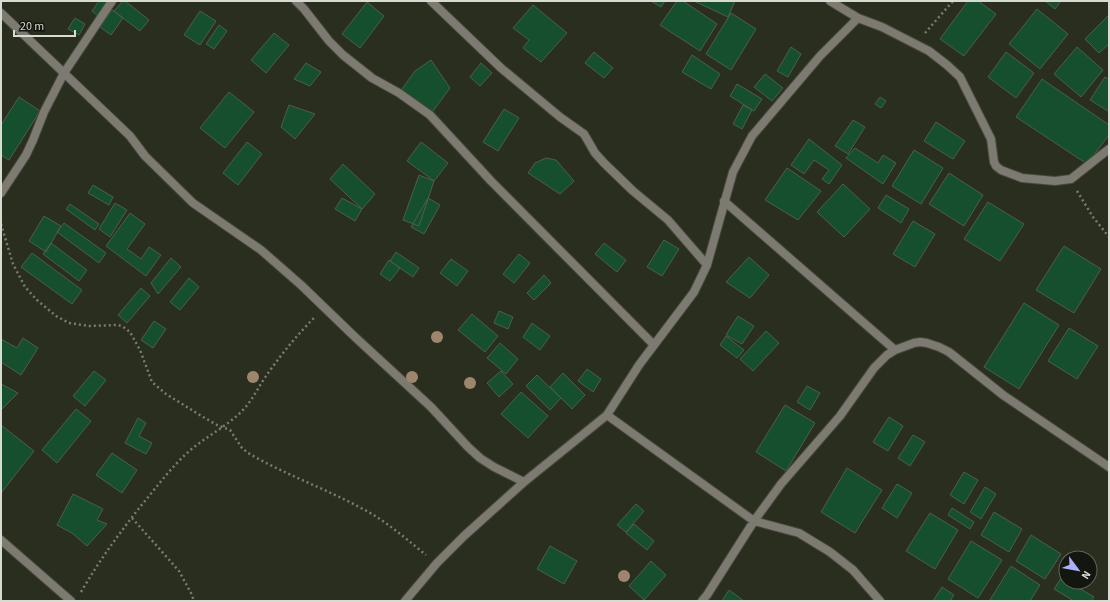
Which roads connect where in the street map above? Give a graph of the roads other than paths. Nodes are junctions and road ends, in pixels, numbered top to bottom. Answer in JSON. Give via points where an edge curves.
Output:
{"nodes":[{"id":1,"x":112,"y":1,"type":"edge"},
{"id":2,"x":296,"y":1,"type":"edge"},
{"id":3,"x":431,"y":1,"type":"edge"},
{"id":4,"x":830,"y":1,"type":"edge"},
{"id":5,"x":1,"y":13,"type":"edge"},
{"id":6,"x":858,"y":18,"type":"junction"},
{"id":7,"x":64,"y":73,"type":"junction"},
{"id":8,"x":1109,"y":149,"type":"edge"},
{"id":9,"x":1,"y":193,"type":"edge"},
{"id":10,"x":724,"y":201,"type":"junction"},
{"id":11,"x":707,"y":265,"type":"junction"},
{"id":12,"x":654,"y":345,"type":"junction"},
{"id":13,"x":895,"y":350,"type":"junction"},
{"id":14,"x":607,"y":415,"type":"junction"},
{"id":15,"x":1109,"y":467,"type":"edge"},
{"id":16,"x":524,"y":482,"type":"junction"},
{"id":17,"x":754,"y":521,"type":"junction"},
{"id":18,"x":1,"y":540,"type":"edge"},
{"id":19,"x":71,"y":601,"type":"edge"},
{"id":20,"x":405,"y":601,"type":"edge"},
{"id":21,"x":702,"y":601,"type":"edge"},
{"id":22,"x":880,"y":601,"type":"edge"}],
"edges":[{"from":1,"to":7,"type":"street"},
{"from":2,"to":12,"type":"street","via":[[328,41],[343,55],[372,78],[430,115],[491,181]]},
{"from":3,"to":11,"type":"street","via":[[501,68],[584,134],[604,163],[668,220]]},
{"from":4,"to":6,"type":"street"},
{"from":5,"to":7,"type":"street"},
{"from":6,"to":8,"type":"street","via":[[929,51],[960,77],[991,139],[992,157],[1001,170],[1022,178],[1071,180]]},
{"from":6,"to":10,"type":"street","via":[[820,56],[752,136],[733,172]]},
{"from":7,"to":9,"type":"street","via":[[26,155]]},
{"from":7,"to":16,"type":"street","via":[[130,136],[145,156],[193,203],[261,250],[301,285],[431,407],[476,454],[494,467]]},
{"from":10,"to":11,"type":"street"},
{"from":10,"to":13,"type":"street"},
{"from":11,"to":12,"type":"street","via":[[694,292]]},
{"from":12,"to":14,"type":"street"},
{"from":13,"to":15,"type":"street","via":[[920,342],[949,352],[1003,395]]},
{"from":13,"to":17,"type":"street","via":[[874,368],[840,416],[781,484]]},
{"from":14,"to":16,"type":"street"},
{"from":14,"to":17,"type":"street"},
{"from":16,"to":20,"type":"street","via":[[464,536]]},
{"from":17,"to":21,"type":"street"},
{"from":17,"to":22,"type":"street","via":[[799,533],[853,570]]},
{"from":18,"to":19,"type":"street"}]}
